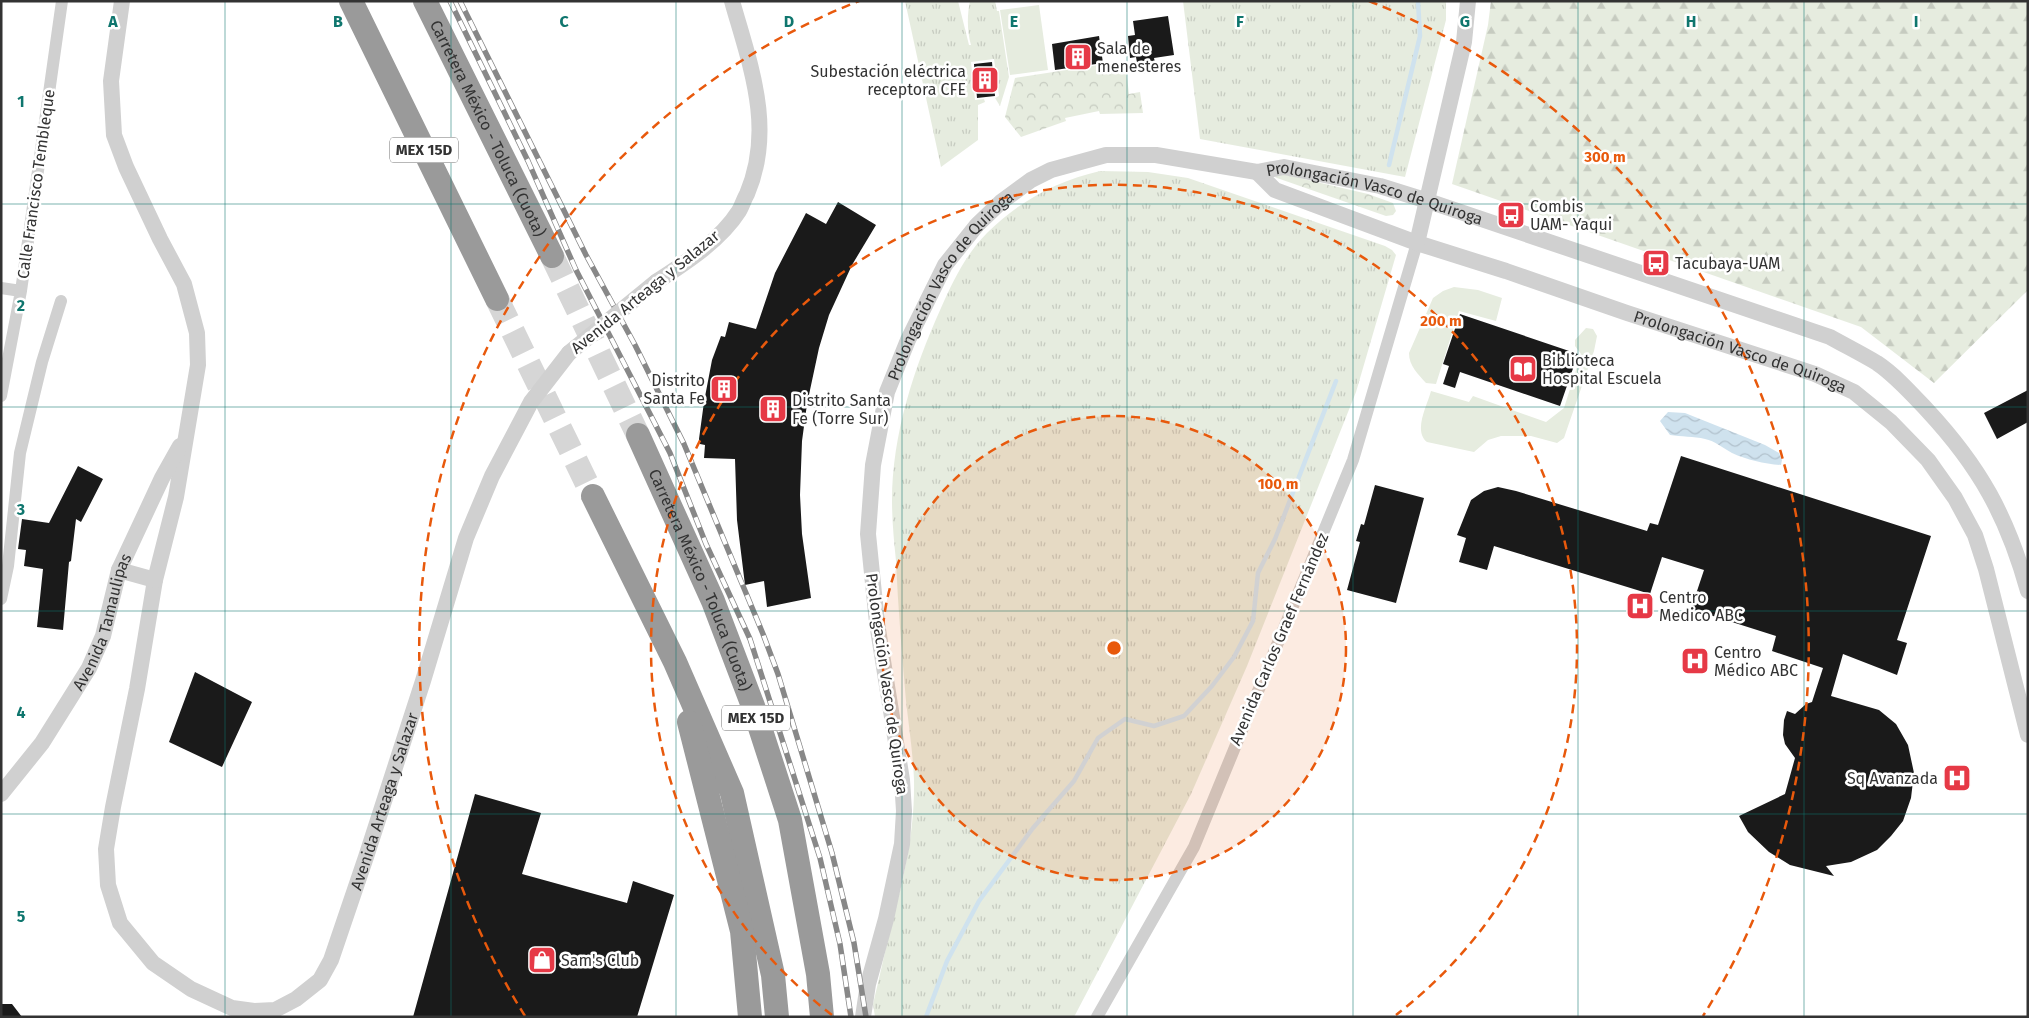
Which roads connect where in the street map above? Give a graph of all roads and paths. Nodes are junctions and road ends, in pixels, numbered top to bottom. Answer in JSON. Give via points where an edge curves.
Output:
{"nodes":[{"id":1,"x":62,"y":1,"type":"edge"},
{"id":2,"x":122,"y":1,"type":"edge"},
{"id":3,"x":351,"y":1,"type":"edge"},
{"id":4,"x":425,"y":1,"type":"edge"},
{"id":5,"x":732,"y":1,"type":"edge"},
{"id":6,"x":1468,"y":1,"type":"edge"},
{"id":7,"x":1257,"y":172,"type":"junction"},
{"id":8,"x":1428,"y":201,"type":"junction"},
{"id":9,"x":1417,"y":243,"type":"junction"},
{"id":10,"x":552,"y":256,"type":"tunnel mouth"},
{"id":11,"x":1,"y":288,"type":"edge"},
{"id":12,"x":21,"y":291,"type":"junction"},
{"id":13,"x":497,"y":298,"type":"tunnel mouth"},
{"id":14,"x":61,"y":301,"type":"dead end"},
{"id":15,"x":1,"y":396,"type":"edge"},
{"id":16,"x":638,"y":435,"type":"tunnel mouth"},
{"id":17,"x":185,"y":438,"type":"junction"},
{"id":18,"x":593,"y":496,"type":"tunnel mouth"},
{"id":19,"x":119,"y":570,"type":"junction"},
{"id":20,"x":155,"y":580,"type":"junction"},
{"id":21,"x":2028,"y":591,"type":"edge"},
{"id":22,"x":1,"y":599,"type":"edge"},
{"id":23,"x":675,"y":662,"type":"junction"},
{"id":24,"x":2028,"y":735,"type":"edge"},
{"id":25,"x":1,"y":794,"type":"edge"},
{"id":26,"x":750,"y":1017,"type":"edge"},
{"id":27,"x":777,"y":1017,"type":"edge"},
{"id":28,"x":822,"y":1017,"type":"edge"},
{"id":29,"x":863,"y":1017,"type":"edge"},
{"id":30,"x":1097,"y":1017,"type":"edge"}],
"edges":[{"from":1,"to":12,"type":"street","name":"Calle Francisco Tembleque"},
{"from":2,"to":17,"type":"street","name":"Avenida Arteaga y Salazar","via":[[111,81],[114,135],[126,167],[184,284],[197,333],[198,365]]},
{"from":3,"to":13,"type":"highway","number":"MEX 15D"},
{"from":4,"to":10,"type":"highway","name":"Carretera México - Toluca (Cuota)"},
{"from":5,"to":20,"type":"street","name":"Avenida Arteaga y Salazar","bridge":true,"via":[[755,85],[760,140],[753,179],[739,211],[713,241],[656,282],[569,353],[531,402],[492,476],[466,538],[423,681],[331,960],[320,980],[275,1010],[232,1008],[191,989],[153,963],[120,923],[108,885],[106,849]]},
{"from":6,"to":8,"type":"street","via":[[1464,42]]},
{"from":7,"to":8,"type":"street","name":"Prolongación Vasco de Quiroga","via":[[1284,167],[1380,186]]},
{"from":7,"to":9,"type":"street","name":"Prolongación Vasco de Quiroga","via":[[1275,190]]},
{"from":7,"to":29,"type":"street","name":"Prolongación Vasco de Quiroga","via":[[1156,155],[1106,155],[1059,168],[1031,180],[977,225],[945,265],[908,340],[887,392],[873,465],[868,534],[877,623],[899,761],[904,811],[902,844]]},
{"from":8,"to":9,"type":"street"},
{"from":8,"to":21,"type":"street","name":"Prolongación Vasco de Quiroga","via":[[1830,337],[1878,364],[1914,395],[1952,437],[1985,484],[2005,523]]},
{"from":9,"to":24,"type":"street","name":"Prolongación Vasco de Quiroga","via":[[1815,374],[1854,392],[1891,422],[1928,460],[1955,498],[1975,535]]},
{"from":9,"to":30,"type":"street","name":"Avenida Carlos Graef Fernández","via":[[1353,460],[1194,847]]},
{"from":11,"to":12,"type":"street"},
{"from":12,"to":15,"type":"street","name":"Calle Francisco Tembleque"},
{"from":14,"to":22,"type":"street","via":[[20,453],[8,566]]},
{"from":16,"to":28,"type":"highway","name":"Carretera México - Toluca (Cuota)","number":"MEX 15D","via":[[713,601],[790,820],[818,974]]},
{"from":17,"to":19,"type":"street","name":"Avenida Tamaulipas","via":[[158,486]]},
{"from":17,"to":20,"type":"street","name":"Avenida Arteaga y Salazar","via":[[176,497]]},
{"from":18,"to":23,"type":"highway","number":"MEX 15D"},
{"from":19,"to":20,"type":"street"},
{"from":19,"to":25,"type":"street","name":"Avenida Tamaulipas","via":[[103,636],[89,668],[42,743]]},
{"from":23,"to":26,"type":"highway","via":[[742,932]]},
{"from":23,"to":27,"type":"highway","number":"MEX 15D","via":[[732,793],[773,975]]}]}
